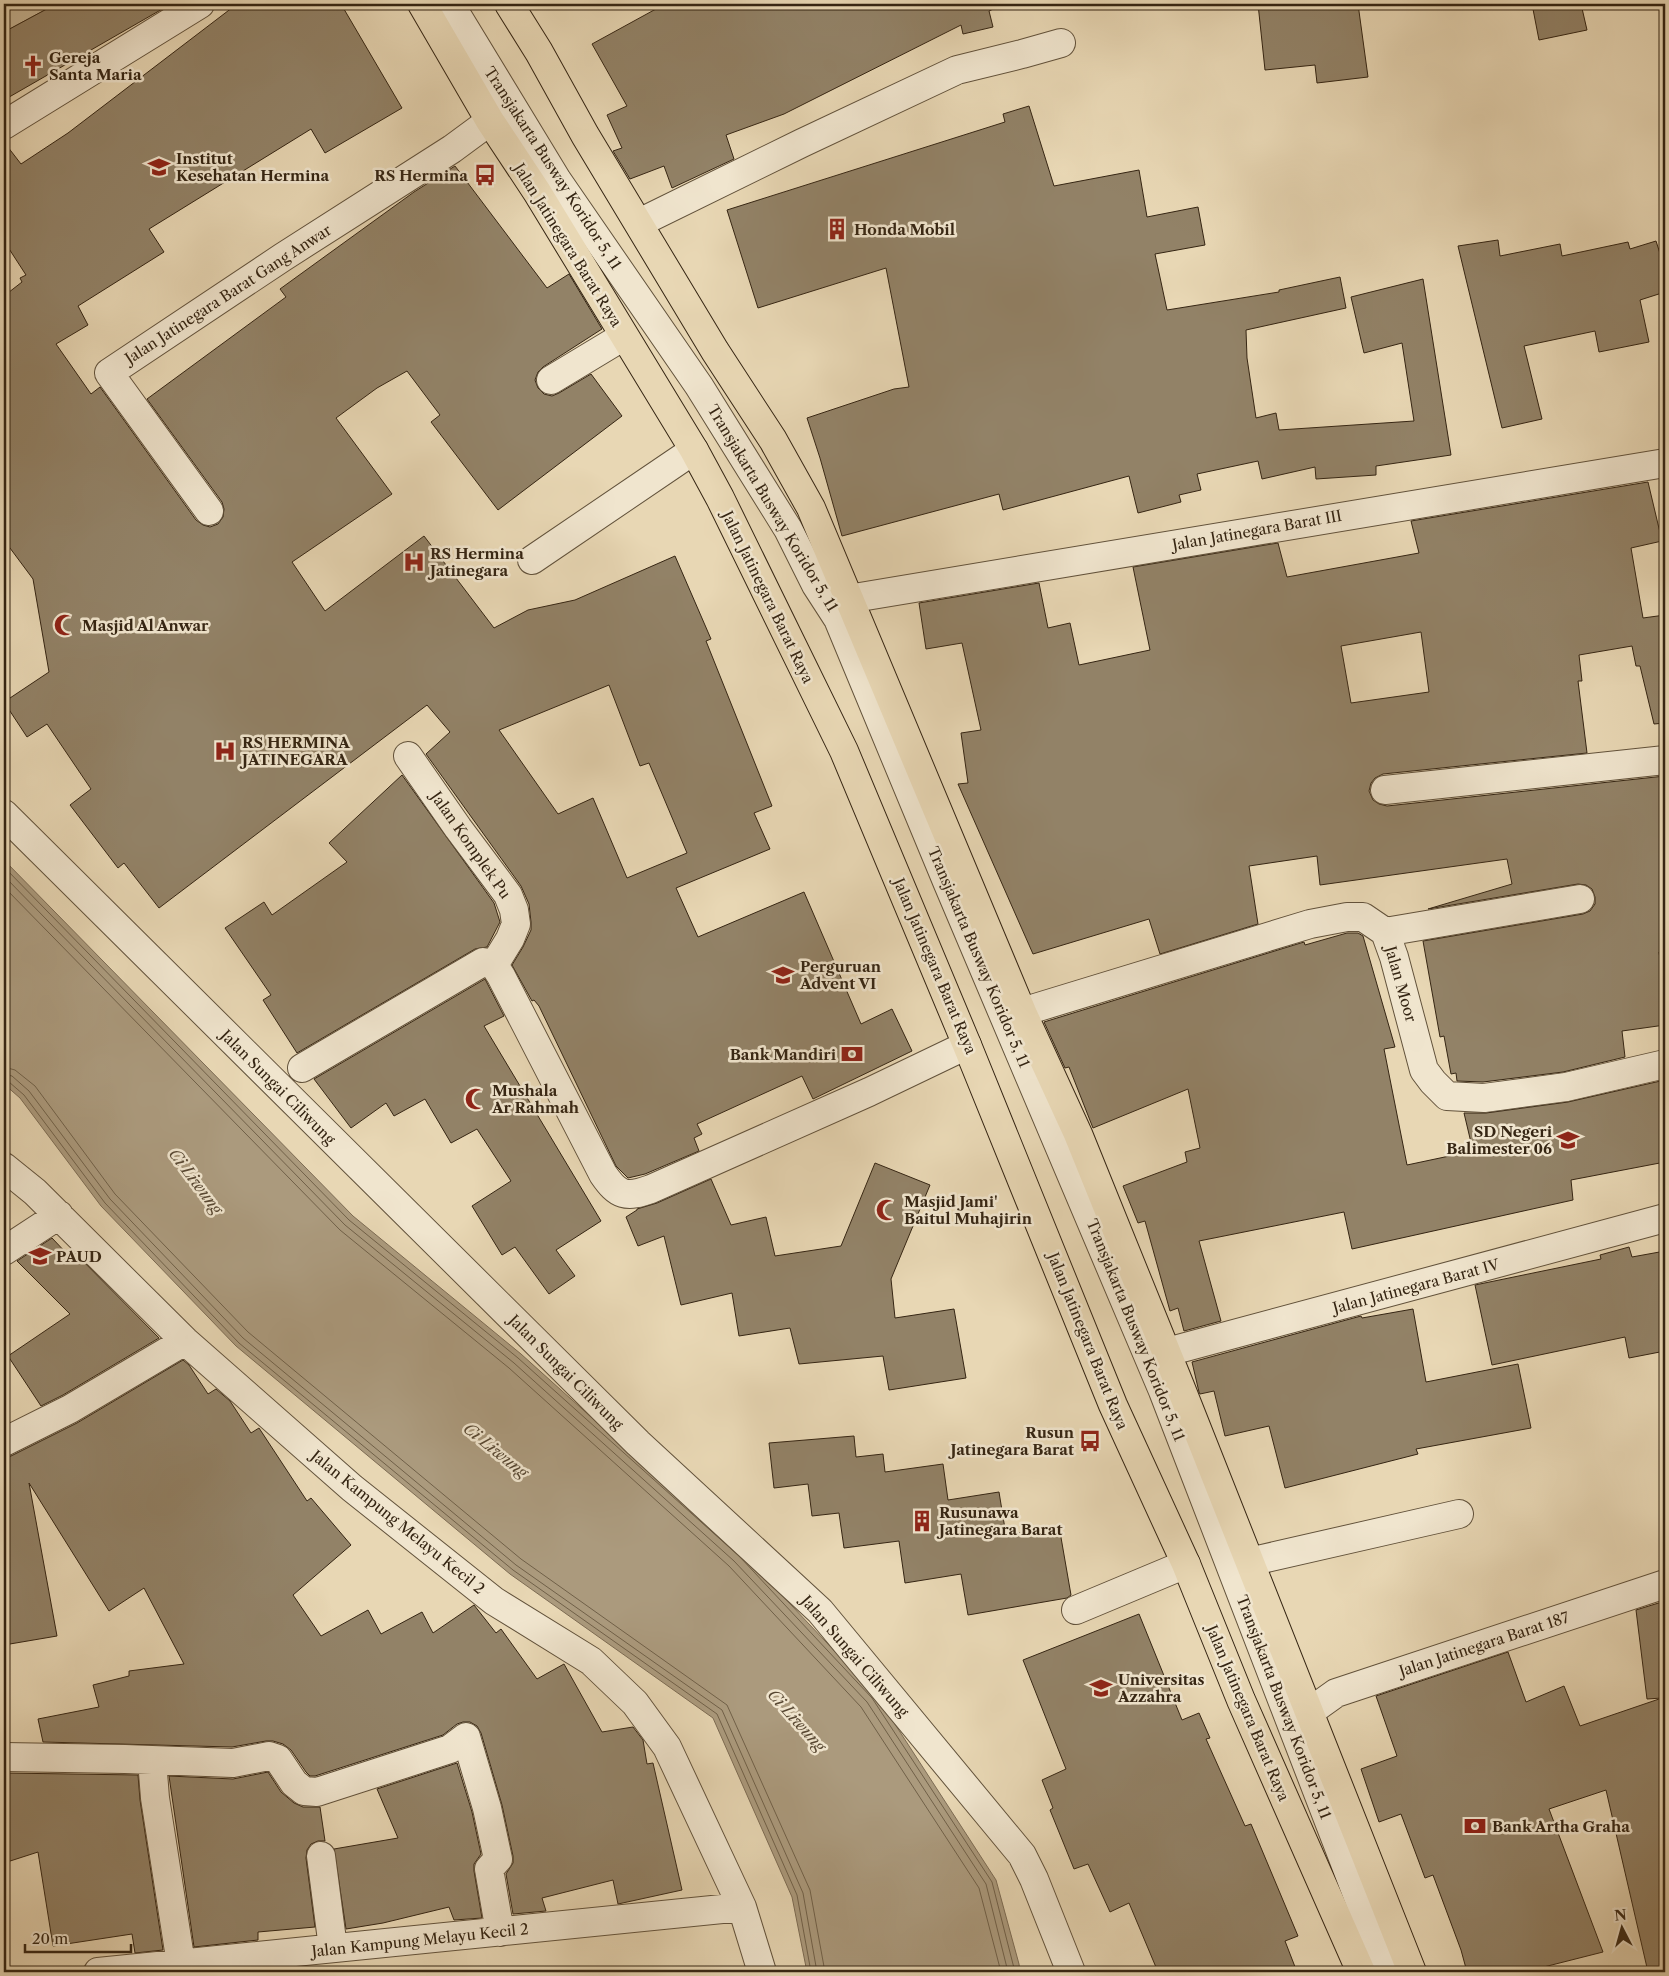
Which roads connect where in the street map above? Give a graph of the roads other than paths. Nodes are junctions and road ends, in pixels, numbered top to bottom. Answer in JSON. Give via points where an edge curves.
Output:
{"nodes":[{"id":1,"x":200,"y":4,"type":"edge"},
{"id":2,"x":422,"y":4,"type":"edge"},
{"id":3,"x":450,"y":4,"type":"edge"},
{"id":4,"x":509,"y":4,"type":"edge"},
{"id":5,"x":1061,"y":43,"type":"dead end"},
{"id":6,"x":490,"y":121,"type":"junction"},
{"id":7,"x":4,"y":125,"type":"edge"},
{"id":8,"x":638,"y":223,"type":"junction"},
{"id":9,"x":624,"y":336,"type":"junction"},
{"id":10,"x":551,"y":380,"type":"dead end"},
{"id":11,"x":694,"y":450,"type":"junction"},
{"id":12,"x":1665,"y":463,"type":"edge"},
{"id":13,"x":209,"y":511,"type":"dead end"},
{"id":14,"x":532,"y":560,"type":"dead end"},
{"id":15,"x":848,"y":599,"type":"junction"},
{"id":16,"x":408,"y":756,"type":"dead end"},
{"id":17,"x":1665,"y":760,"type":"edge"},
{"id":18,"x":1385,"y":790,"type":"dead end"},
{"id":19,"x":4,"y":814,"type":"edge"},
{"id":20,"x":1580,"y":899,"type":"dead end"},
{"id":21,"x":1385,"y":932,"type":"junction"},
{"id":22,"x":494,"y":965,"type":"junction"},
{"id":23,"x":1022,"y":1012,"type":"junction"},
{"id":24,"x":967,"y":1045,"type":"junction"},
{"id":25,"x":1665,"y":1064,"type":"edge"},
{"id":26,"x":302,"y":1068,"type":"dead end"},
{"id":27,"x":4,"y":1167,"type":"edge"},
{"id":28,"x":59,"y":1215,"type":"junction"},
{"id":29,"x":1665,"y":1218,"type":"edge"},
{"id":30,"x":4,"y":1250,"type":"edge"},
{"id":31,"x":184,"y":1341,"type":"junction"},
{"id":32,"x":1167,"y":1352,"type":"junction"},
{"id":33,"x":4,"y":1442,"type":"edge"},
{"id":34,"x":1459,"y":1514,"type":"dead end"},
{"id":35,"x":1249,"y":1562,"type":"junction"},
{"id":36,"x":1186,"y":1564,"type":"junction"},
{"id":37,"x":1665,"y":1584,"type":"edge"},
{"id":38,"x":1076,"y":1610,"type":"dead end"},
{"id":39,"x":1308,"y":1713,"type":"junction"},
{"id":40,"x":4,"y":1757,"type":"edge"},
{"id":41,"x":152,"y":1760,"type":"junction"},
{"id":42,"x":320,"y":1856,"type":"dead end"},
{"id":43,"x":742,"y":1907,"type":"junction"},
{"id":44,"x":500,"y":1932,"type":"junction"},
{"id":45,"x":333,"y":1948,"type":"junction"},
{"id":46,"x":184,"y":1966,"type":"edge"},
{"id":47,"x":98,"y":1972,"type":"edge"},
{"id":48,"x":762,"y":1972,"type":"edge"},
{"id":49,"x":1071,"y":1972,"type":"edge"},
{"id":50,"x":1361,"y":1972,"type":"edge"},
{"id":51,"x":1387,"y":1972,"type":"edge"},
{"id":52,"x":1412,"y":1972,"type":"edge"}],
"edges":[{"from":1,"to":7,"type":"street"},
{"from":2,"to":6,"type":"main road","name":"Jalan Jatinegara Barat Raya"},
{"from":3,"to":51,"type":"street","name":"Transjakarta Busway Koridor 5, 11","via":[[557,180],[700,386],[788,529],[816,585],[838,619],[1163,1392]]},
{"from":4,"to":8,"type":"main road"},
{"from":5,"to":8,"type":"street","via":[[957,70]]},
{"from":6,"to":9,"type":"main road","name":"Jalan Jatinegara Barat Raya"},
{"from":6,"to":13,"type":"street","name":"Jalan Jatinegara Barat Gang Anwar","via":[[109,373]]},
{"from":8,"to":15,"type":"main road","via":[[773,440],[811,508]]},
{"from":9,"to":10,"type":"street"},
{"from":9,"to":11,"type":"main road","name":"Jalan Jatinegara Barat Raya"},
{"from":11,"to":14,"type":"street"},
{"from":11,"to":24,"type":"main road","name":"Jalan Jatinegara Barat Raya","via":[[844,751]]},
{"from":12,"to":15,"type":"street","name":"Jalan Jatinegara Barat III"},
{"from":15,"to":23,"type":"main road"},
{"from":16,"to":22,"type":"street","name":"Jalan Komplek Pu","via":[[508,895],[516,924]]},
{"from":17,"to":18,"type":"street"},
{"from":19,"to":49,"type":"street","name":"Jalan Sungai Ciliwung","via":[[638,1443],[820,1611],[1022,1855]]},
{"from":20,"to":21,"type":"street"},
{"from":21,"to":23,"type":"street","name":"Jalan Moor","via":[[1363,917],[1347,916],[1310,924]]},
{"from":21,"to":25,"type":"street","name":"Jalan Moor","via":[[1424,1070],[1447,1096],[1484,1098],[1566,1087]]},
{"from":22,"to":24,"type":"street","via":[[603,1174],[613,1189],[622,1194],[634,1195],[651,1189]]},
{"from":22,"to":26,"type":"street","via":[[483,962]]},
{"from":23,"to":32,"type":"main road","via":[[1078,1134]]},
{"from":24,"to":36,"type":"main road","name":"Jalan Jatinegara Barat Raya","via":[[1113,1405]]},
{"from":27,"to":28,"type":"street","name":"Jalan Kampung Melayu Kecil 2"},
{"from":28,"to":30,"type":"street"},
{"from":28,"to":31,"type":"street","name":"Jalan Kampung Melayu Kecil 2"},
{"from":29,"to":32,"type":"street","name":"Jalan Jatinegara Barat IV"},
{"from":31,"to":33,"type":"street","via":[[70,1409]]},
{"from":31,"to":43,"type":"street","name":"Jalan Kampung Melayu Kecil 2","via":[[360,1494],[494,1601],[590,1661],[635,1703],[667,1747]]},
{"from":32,"to":35,"type":"main road"},
{"from":34,"to":35,"type":"street"},
{"from":35,"to":39,"type":"main road"},
{"from":36,"to":38,"type":"street"},
{"from":36,"to":50,"type":"main road","name":"Jalan Jatinegara Barat Raya","via":[[1241,1700]]},
{"from":37,"to":39,"type":"street","name":"Jalan Jatinegara Barat 187","via":[[1336,1692]]},
{"from":39,"to":52,"type":"main road"},
{"from":40,"to":41,"type":"street"},
{"from":41,"to":44,"type":"street","via":[[233,1763],[268,1756],[278,1759],[304,1792],[317,1792],[450,1749],[466,1737],[498,1859],[489,1869]]},
{"from":41,"to":46,"type":"street","via":[[155,1798]]},
{"from":42,"to":45,"type":"street"},
{"from":43,"to":44,"type":"street","name":"Jalan Kampung Melayu Kecil 2"},
{"from":43,"to":48,"type":"street","name":"Jalan Kampung Melayu Kecil 2"},
{"from":44,"to":45,"type":"street","name":"Jalan Kampung Melayu Kecil 2"},
{"from":45,"to":46,"type":"street","name":"Jalan Kampung Melayu Kecil 2"},
{"from":46,"to":47,"type":"street","name":"Jalan Kampung Melayu Kecil 2"}]}
